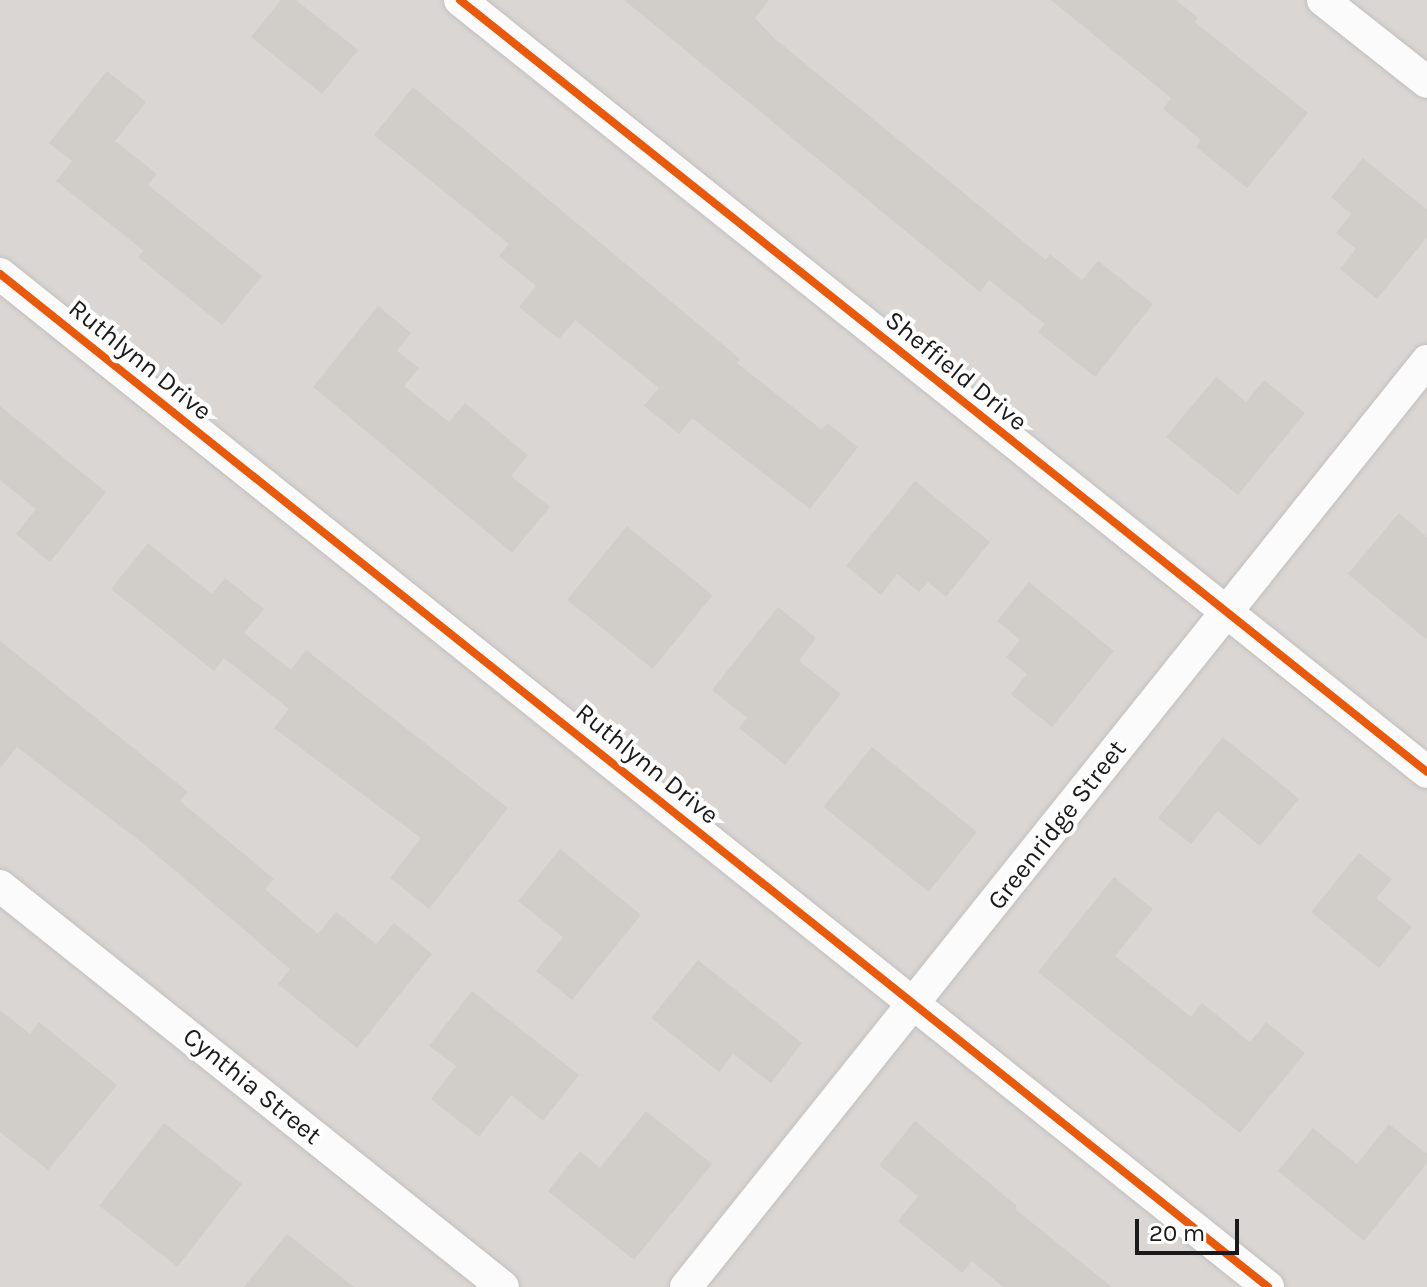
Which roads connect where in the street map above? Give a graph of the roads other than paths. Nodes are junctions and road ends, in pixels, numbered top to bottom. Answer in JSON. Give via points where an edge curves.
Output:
{"nodes":[{"id":1,"x":460,"y":0,"type":"edge"},
{"id":2,"x":1323,"y":0,"type":"edge"},
{"id":3,"x":1427,"y":82,"type":"edge"},
{"id":4,"x":0,"y":274,"type":"edge"},
{"id":5,"x":1427,"y":361,"type":"edge"},
{"id":6,"x":1226,"y":613,"type":"junction"},
{"id":7,"x":1427,"y":772,"type":"edge"},
{"id":8,"x":0,"y":886,"type":"edge"},
{"id":9,"x":915,"y":1004,"type":"junction"},
{"id":10,"x":503,"y":1287,"type":"edge"},
{"id":11,"x":686,"y":1287,"type":"edge"},
{"id":12,"x":1268,"y":1287,"type":"edge"}],
"edges":[{"from":1,"to":6,"type":"street","name":"Sheffield Drive"},
{"from":2,"to":3,"type":"street"},
{"from":4,"to":9,"type":"street","name":"Ruthlynn Drive"},
{"from":5,"to":6,"type":"street","name":"Greenridge Street"},
{"from":6,"to":7,"type":"street","name":"Sheffield Drive"},
{"from":6,"to":9,"type":"street","name":"Greenridge Street"},
{"from":8,"to":10,"type":"street","name":"Cynthia Street"},
{"from":9,"to":11,"type":"street","name":"Greenridge Street"},
{"from":9,"to":12,"type":"street","name":"Ruthlynn Drive"}]}
